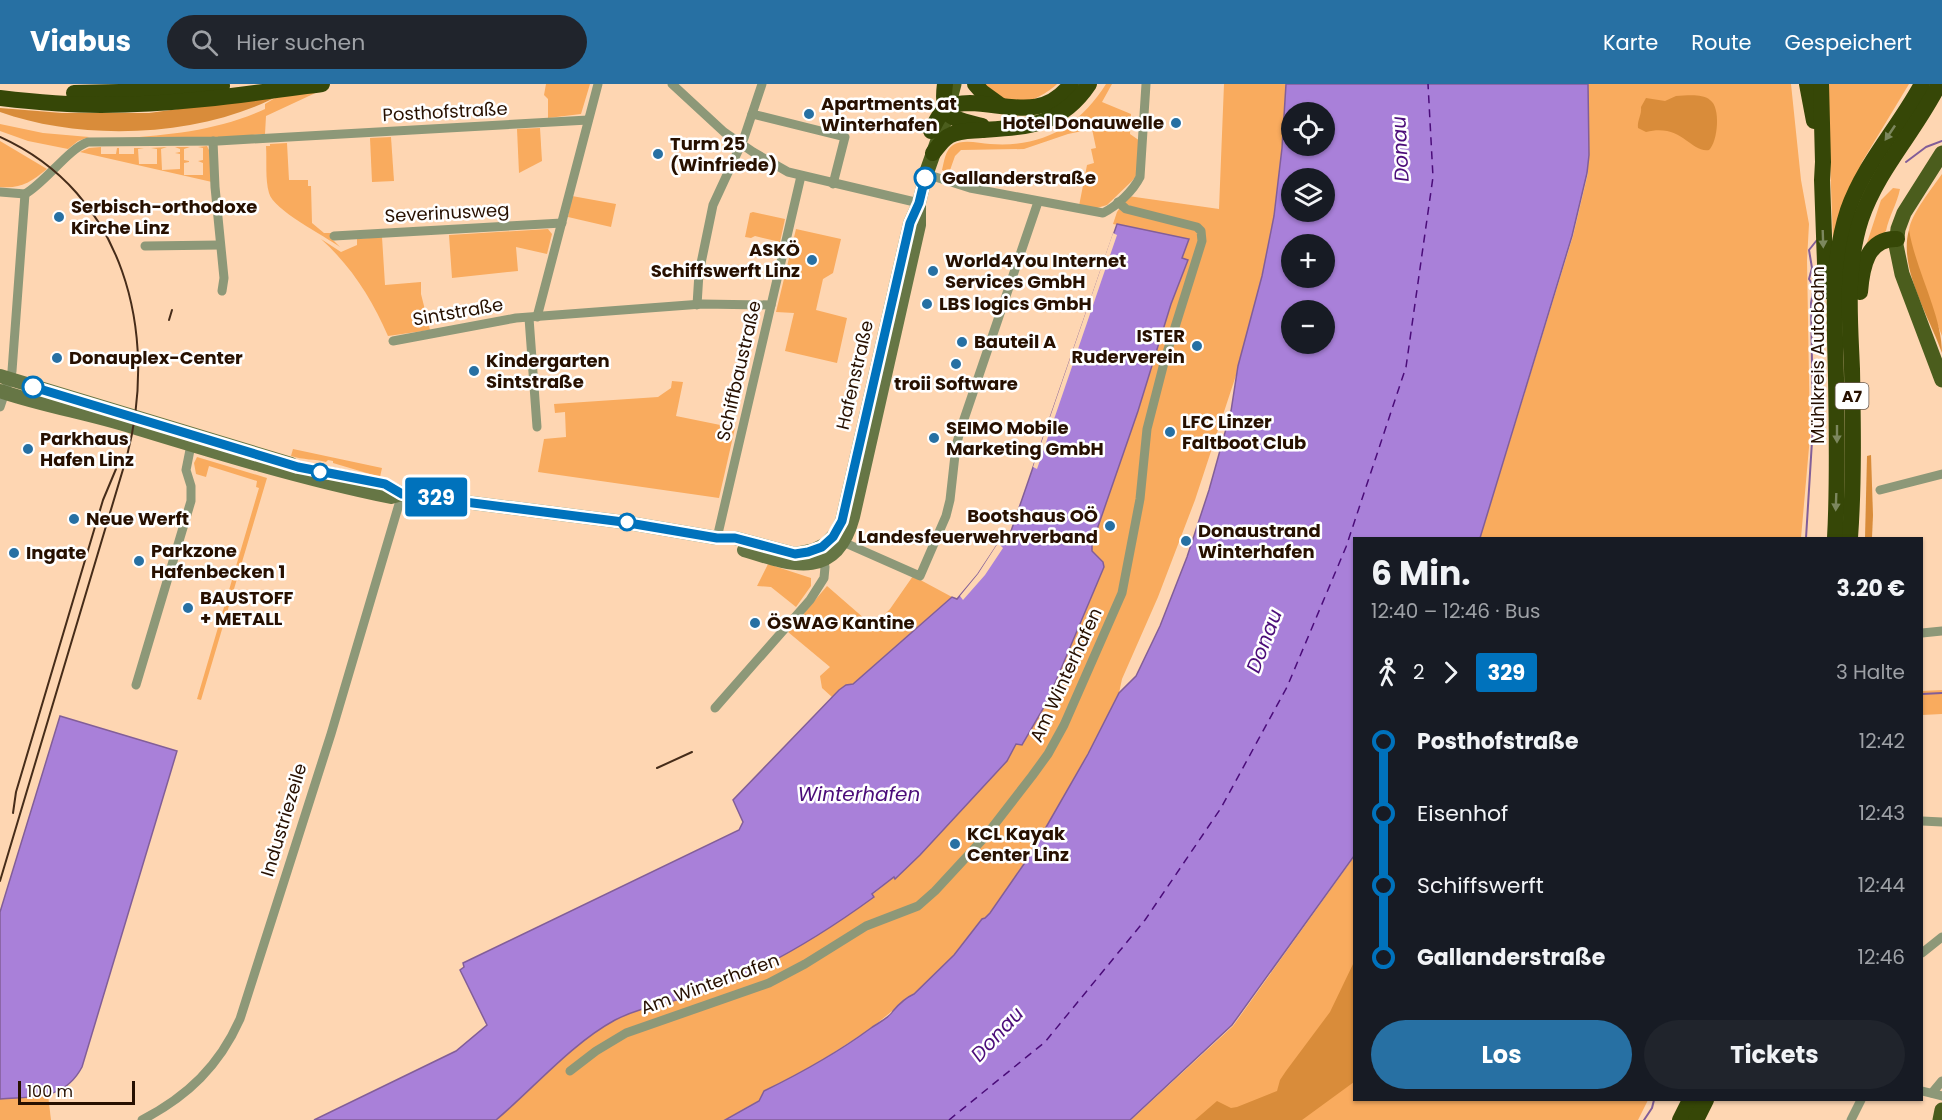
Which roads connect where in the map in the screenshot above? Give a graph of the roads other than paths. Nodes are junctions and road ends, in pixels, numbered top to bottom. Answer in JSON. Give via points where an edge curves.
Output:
{"nodes":[{"id":1,"x":237,"y":84,"type":"edge"},
{"id":2,"x":322,"y":84,"type":"edge"},
{"id":3,"x":598,"y":84,"type":"edge"},
{"id":4,"x":672,"y":84,"type":"edge"},
{"id":5,"x":762,"y":84,"type":"edge"},
{"id":6,"x":940,"y":84,"type":"edge"},
{"id":7,"x":945,"y":84,"type":"edge"},
{"id":8,"x":954,"y":84,"type":"edge"},
{"id":9,"x":975,"y":84,"type":"edge"},
{"id":10,"x":1071,"y":84,"type":"edge"},
{"id":11,"x":1089,"y":84,"type":"edge"},
{"id":12,"x":1146,"y":84,"type":"edge"},
{"id":13,"x":1807,"y":84,"type":"edge"},
{"id":14,"x":1821,"y":84,"type":"edge"},
{"id":15,"x":1922,"y":84,"type":"edge"},
{"id":16,"x":1939,"y":84,"type":"edge"},
{"id":17,"x":0,"y":86,"type":"edge"},
{"id":18,"x":0,"y":98,"type":"edge"},
{"id":19,"x":1001,"y":106,"type":"junction"},
{"id":20,"x":947,"y":110,"type":"junction"},
{"id":21,"x":752,"y":114,"type":"junction"},
{"id":22,"x":588,"y":120,"type":"junction"},
{"id":23,"x":994,"y":129,"type":"junction"},
{"id":24,"x":931,"y":131,"type":"junction"},
{"id":25,"x":213,"y":141,"type":"junction"},
{"id":26,"x":741,"y":144,"type":"junction"},
{"id":27,"x":933,"y":153,"type":"junction"},
{"id":28,"x":1942,"y":153,"type":"edge"},
{"id":29,"x":926,"y":174,"type":"junction"},
{"id":30,"x":801,"y":176,"type":"junction"},
{"id":31,"x":1822,"y":180,"type":"junction"},
{"id":32,"x":833,"y":184,"type":"junction"},
{"id":33,"x":0,"y":192,"type":"edge"},
{"id":34,"x":25,"y":194,"type":"junction"},
{"id":35,"x":1038,"y":202,"type":"junction"},
{"id":36,"x":1118,"y":202,"type":"junction"},
{"id":37,"x":919,"y":203,"type":"junction"},
{"id":38,"x":562,"y":223,"type":"junction"},
{"id":39,"x":334,"y":236,"type":"dead end"},
{"id":40,"x":1897,"y":239,"type":"junction"},
{"id":41,"x":220,"y":245,"type":"junction"},
{"id":42,"x":145,"y":246,"type":"dead end"},
{"id":43,"x":222,"y":291,"type":"dead end"},
{"id":44,"x":771,"y":304,"type":"junction"},
{"id":45,"x":697,"y":305,"type":"junction"},
{"id":46,"x":533,"y":317,"type":"junction"},
{"id":47,"x":1835,"y":333,"type":"junction"},
{"id":48,"x":393,"y":341,"type":"dead end"},
{"id":49,"x":1942,"y":380,"type":"edge"},
{"id":50,"x":4,"y":385,"type":"edge"},
{"id":51,"x":0,"y":407,"type":"edge"},
{"id":52,"x":537,"y":428,"type":"dead end"},
{"id":53,"x":192,"y":440,"type":"junction"},
{"id":54,"x":1942,"y":474,"type":"edge"},
{"id":55,"x":1880,"y":490,"type":"dead end"},
{"id":56,"x":402,"y":494,"type":"junction"},
{"id":57,"x":1834,"y":537,"type":"edge"},
{"id":58,"x":1850,"y":537,"type":"edge"},
{"id":59,"x":1860,"y":537,"type":"edge"},
{"id":60,"x":717,"y":538,"type":"junction"},
{"id":61,"x":843,"y":542,"type":"junction"},
{"id":62,"x":821,"y":554,"type":"junction"},
{"id":63,"x":1942,"y":631,"type":"edge"},
{"id":64,"x":1923,"y":633,"type":"edge"},
{"id":65,"x":136,"y":685,"type":"dead end"},
{"id":66,"x":716,"y":708,"type":"dead end"},
{"id":67,"x":1923,"y":821,"type":"edge"},
{"id":68,"x":1942,"y":822,"type":"edge"},
{"id":69,"x":1942,"y":937,"type":"edge"},
{"id":70,"x":1923,"y":952,"type":"edge"},
{"id":71,"x":570,"y":1071,"type":"dead end"},
{"id":72,"x":1942,"y":1081,"type":"edge"},
{"id":73,"x":1937,"y":1094,"type":"edge"},
{"id":74,"x":1689,"y":1101,"type":"edge"},
{"id":75,"x":1706,"y":1101,"type":"edge"},
{"id":76,"x":1860,"y":1101,"type":"edge"},
{"id":77,"x":1942,"y":1110,"type":"edge"},
{"id":78,"x":142,"y":1120,"type":"edge"},
{"id":79,"x":1680,"y":1120,"type":"edge"},
{"id":80,"x":1696,"y":1120,"type":"edge"},
{"id":81,"x":1851,"y":1120,"type":"edge"},
{"id":82,"x":1940,"y":1120,"type":"edge"}],
"edges":[{"from":1,"to":17,"type":"highway","via":[[121,93]]},
{"from":2,"to":18,"type":"highway","via":[[131,104],[57,104]]},
{"from":3,"to":22,"type":"street"},
{"from":4,"to":26,"type":"street"},
{"from":5,"to":21,"type":"street"},
{"from":6,"to":24,"type":"main road","name":"Hafenstraße"},
{"from":7,"to":20,"type":"highway","via":[[943,100]]},
{"from":8,"to":20,"type":"main road","name":"Hafenstraße"},
{"from":9,"to":19,"type":"highway"},
{"from":10,"to":19,"type":"highway","via":[[1054,100],[1040,106]]},
{"from":11,"to":23,"type":"highway","via":[[1076,101],[1052,118],[1021,128]]},
{"from":12,"to":36,"type":"street","via":[[1142,174]]},
{"from":13,"to":31,"type":"highway"},
{"from":14,"to":31,"type":"highway"},
{"from":15,"to":47,"type":"highway","name":"Mühlkreis Autobahn","number":"A7","one_way":true,"via":[[1870,164],[1849,208],[1836,267]]},
{"from":16,"to":58,"type":"highway","name":"Mühlkreis Autobahn","number":"A7","via":[[1880,178],[1856,240],[1849,301],[1853,432]]},
{"from":19,"to":20,"type":"highway","via":[[964,104]]},
{"from":20,"to":23,"type":"highway","via":[[958,119]]},
{"from":20,"to":24,"type":"highway"},
{"from":20,"to":27,"type":"main road","name":"Hafenstraße"},
{"from":21,"to":26,"type":"street"},
{"from":21,"to":32,"type":"street","via":[[845,137]]},
{"from":22,"to":25,"type":"street","name":"Posthofstraße"},
{"from":22,"to":38,"type":"street"},
{"from":23,"to":27,"type":"highway","via":[[951,135]]},
{"from":24,"to":29,"type":"main road","name":"Hafenstraße"},
{"from":25,"to":34,"type":"street","name":"Posthofstraße","via":[[88,142]]},
{"from":25,"to":41,"type":"street"},
{"from":26,"to":30,"type":"street"},
{"from":26,"to":45,"type":"street","via":[[713,205],[699,273]]},
{"from":27,"to":29,"type":"main road","name":"Hafenstraße"},
{"from":28,"to":40,"type":"main road","via":[[1908,205]]},
{"from":29,"to":35,"type":"street"},
{"from":29,"to":37,"type":"main road","name":"Hafenstraße"},
{"from":30,"to":32,"type":"street"},
{"from":30,"to":44,"type":"street","name":"Schiffbaustraße"},
{"from":31,"to":47,"type":"highway","one_way":true,"via":[[1825,284]]},
{"from":32,"to":37,"type":"street"},
{"from":33,"to":34,"type":"street"},
{"from":34,"to":50,"type":"street"},
{"from":35,"to":36,"type":"street","via":[[1097,213]]},
{"from":35,"to":61,"type":"street","via":[[961,428],[946,516],[920,576]]},
{"from":36,"to":71,"type":"street","name":"Am Winterhafen","via":[[1126,209],[1195,226],[1201,231],[1202,242],[1165,359],[1148,429],[1122,593],[1048,754],[984,838],[918,906],[866,926],[769,983],[626,1033]]},
{"from":37,"to":61,"type":"main road","name":"Hafenstraße","via":[[919,225],[906,284],[853,517]]},
{"from":37,"to":62,"type":"main road","name":"Hafenstraße","via":[[910,223],[842,521]]},
{"from":38,"to":39,"type":"street","name":"Severinusweg"},
{"from":38,"to":46,"type":"street"},
{"from":40,"to":49,"type":"main road","via":[[1902,274]]},
{"from":40,"to":59,"type":"highway","via":[[1887,239],[1873,247],[1860,286]]},
{"from":41,"to":42,"type":"street"},
{"from":41,"to":43,"type":"street"},
{"from":44,"to":45,"type":"street","name":"Sintstraße"},
{"from":44,"to":60,"type":"street","name":"Schiffbaustraße"},
{"from":45,"to":46,"type":"street","name":"Sintstraße"},
{"from":46,"to":48,"type":"street","name":"Sintstraße"},
{"from":46,"to":52,"type":"street","name":"Sintstraße"},
{"from":47,"to":57,"type":"highway","name":"Mühlkreis Autobahn","number":"A7","one_way":true,"via":[[1838,465]]},
{"from":50,"to":51,"type":"street"},
{"from":50,"to":53,"type":"main road"},
{"from":53,"to":56,"type":"main road","via":[[250,457],[385,484]]},
{"from":53,"to":65,"type":"street","via":[[186,470],[191,501]]},
{"from":54,"to":55,"type":"street"},
{"from":56,"to":60,"type":"main road"},
{"from":56,"to":78,"type":"street","name":"Industriezeile","via":[[240,1019],[227,1047],[207,1072],[178,1098]]},
{"from":60,"to":62,"type":"main road","via":[[790,564],[813,564]]},
{"from":61,"to":62,"type":"main road","name":"Hafenstraße","via":[[832,555]]},
{"from":62,"to":66,"type":"street","via":[[824,578],[810,600]]},
{"from":63,"to":64,"type":"street"},
{"from":67,"to":68,"type":"street"},
{"from":69,"to":70,"type":"street"},
{"from":72,"to":73,"type":"street"},
{"from":74,"to":79,"type":"highway"},
{"from":75,"to":80,"type":"highway"},
{"from":76,"to":81,"type":"street"},
{"from":77,"to":82,"type":"main road"}]}
